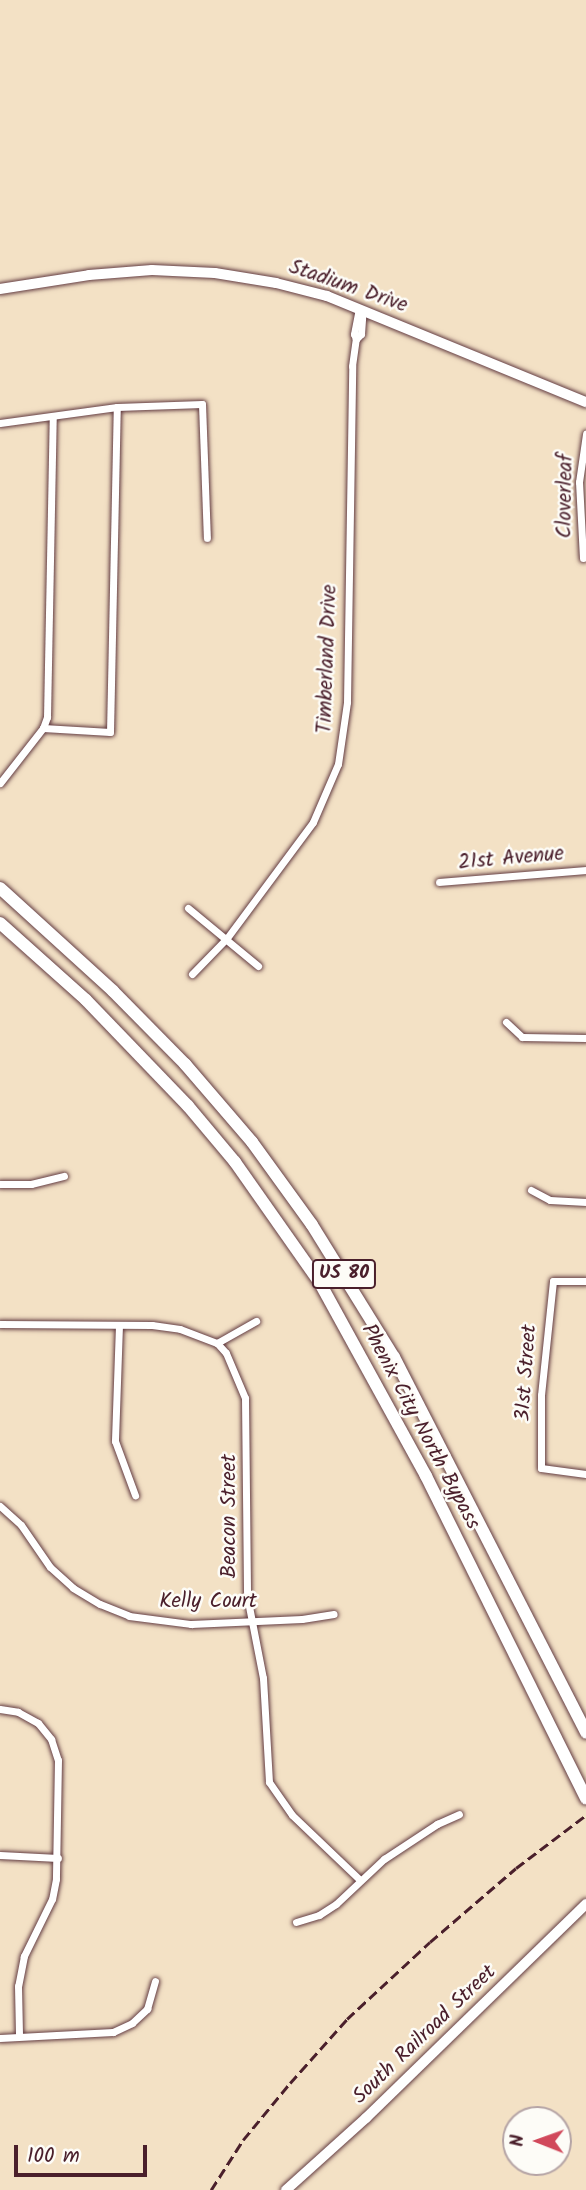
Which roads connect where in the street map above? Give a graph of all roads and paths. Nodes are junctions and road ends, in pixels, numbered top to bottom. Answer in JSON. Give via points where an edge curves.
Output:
{"nodes":[{"id":1,"x":0,"y":289,"type":"edge"},
{"id":2,"x":359,"y":309,"type":"junction"},
{"id":3,"x":586,"y":402,"type":"edge"},
{"id":4,"x":117,"y":407,"type":"junction"},
{"id":5,"x":53,"y":418,"type":"junction"},
{"id":6,"x":0,"y":423,"type":"edge"},
{"id":7,"x":586,"y":434,"type":"edge"},
{"id":8,"x":207,"y":538,"type":"dead end"},
{"id":9,"x":583,"y":558,"type":"dead end"},
{"id":10,"x":43,"y":728,"type":"junction"},
{"id":11,"x":0,"y":783,"type":"edge"},
{"id":12,"x":586,"y":870,"type":"edge"},
{"id":13,"x":439,"y":882,"type":"dead end"},
{"id":14,"x":0,"y":888,"type":"edge"},
{"id":15,"x":188,"y":908,"type":"dead end"},
{"id":16,"x":0,"y":923,"type":"edge"},
{"id":17,"x":227,"y":938,"type":"junction"},
{"id":18,"x":258,"y":966,"type":"dead end"},
{"id":19,"x":192,"y":974,"type":"dead end"},
{"id":20,"x":506,"y":1022,"type":"dead end"},
{"id":21,"x":586,"y":1038,"type":"edge"},
{"id":22,"x":64,"y":1176,"type":"dead end"},
{"id":23,"x":0,"y":1184,"type":"edge"},
{"id":24,"x":531,"y":1190,"type":"dead end"},
{"id":25,"x":586,"y":1202,"type":"edge"},
{"id":26,"x":586,"y":1281,"type":"edge"},
{"id":27,"x":256,"y":1321,"type":"dead end"},
{"id":28,"x":0,"y":1324,"type":"edge"},
{"id":29,"x":119,"y":1325,"type":"junction"},
{"id":30,"x":217,"y":1343,"type":"junction"},
{"id":31,"x":586,"y":1474,"type":"edge"},
{"id":32,"x":135,"y":1495,"type":"dead end"},
{"id":33,"x":0,"y":1506,"type":"edge"},
{"id":34,"x":334,"y":1614,"type":"dead end"},
{"id":35,"x":250,"y":1622,"type":"junction"},
{"id":36,"x":0,"y":1709,"type":"edge"},
{"id":37,"x":586,"y":1733,"type":"edge"},
{"id":38,"x":583,"y":1792,"type":"edge"},
{"id":39,"x":459,"y":1814,"type":"dead end"},
{"id":40,"x":0,"y":1855,"type":"edge"},
{"id":41,"x":58,"y":1858,"type":"junction"},
{"id":42,"x":359,"y":1879,"type":"junction"},
{"id":43,"x":586,"y":1904,"type":"edge"},
{"id":44,"x":296,"y":1922,"type":"dead end"},
{"id":45,"x":155,"y":1981,"type":"dead end"},
{"id":46,"x":19,"y":2035,"type":"junction"},
{"id":47,"x":0,"y":2038,"type":"edge"},
{"id":48,"x":286,"y":2190,"type":"edge"}],
"edges":[{"from":1,"to":2,"type":"street","name":"Stadium Drive","via":[[152,270],[215,273],[307,290]]},
{"from":2,"to":3,"type":"street","name":"Stadium Drive"},
{"from":2,"to":17,"type":"street","name":"Timberland Drive","via":[[361,326],[352,366],[347,702],[338,764],[313,822]]},
{"from":4,"to":5,"type":"street"},
{"from":4,"to":8,"type":"street","via":[[202,404]]},
{"from":4,"to":10,"type":"street","via":[[110,732]]},
{"from":5,"to":6,"type":"street"},
{"from":5,"to":10,"type":"street","via":[[50,675]]},
{"from":7,"to":9,"type":"street","name":"Cloverleaf","via":[[579,482]]},
{"from":10,"to":11,"type":"street"},
{"from":12,"to":13,"type":"street","name":"21st Avenue"},
{"from":14,"to":37,"type":"highway","name":"Phenix City North Bypass","number":"US 80","via":[[185,1064],[252,1142],[312,1225],[394,1357]]},
{"from":15,"to":17,"type":"street"},
{"from":16,"to":38,"type":"highway","name":"Phenix City North Bypass","number":"US 80","via":[[86,1000],[188,1106],[235,1162],[320,1283],[420,1464]]},
{"from":17,"to":18,"type":"street"},
{"from":17,"to":19,"type":"street","name":"Timberland Drive"},
{"from":20,"to":21,"type":"street","via":[[522,1037]]},
{"from":22,"to":23,"type":"street","via":[[31,1184]]},
{"from":24,"to":25,"type":"street","via":[[550,1200]]},
{"from":26,"to":31,"type":"street","name":"31st Street","via":[[553,1281],[541,1395],[541,1468]]},
{"from":27,"to":30,"type":"street"},
{"from":28,"to":29,"type":"street"},
{"from":29,"to":30,"type":"street","via":[[180,1329]]},
{"from":29,"to":32,"type":"street","via":[[115,1441]]},
{"from":30,"to":35,"type":"street","name":"Beacon Street","via":[[235,1368],[245,1398]]},
{"from":33,"to":35,"type":"street","name":"Kelly Court","via":[[50,1567],[100,1604],[160,1622]]},
{"from":34,"to":35,"type":"street","name":"Kelly Court"},
{"from":35,"to":42,"type":"street","name":"Beacon Street","via":[[264,1678],[269,1782],[292,1815]]},
{"from":36,"to":41,"type":"street","via":[[38,1723],[51,1739],[58,1760]]},
{"from":39,"to":42,"type":"street","via":[[410,1841]]},
{"from":40,"to":41,"type":"street"},
{"from":41,"to":46,"type":"street","via":[[52,1899],[24,1956],[18,1986]]},
{"from":42,"to":44,"type":"street","via":[[336,1904]]},
{"from":43,"to":48,"type":"street","name":"South Railroad Street"},
{"from":45,"to":46,"type":"street","via":[[147,2009],[113,2032]]},
{"from":46,"to":47,"type":"street"}]}
